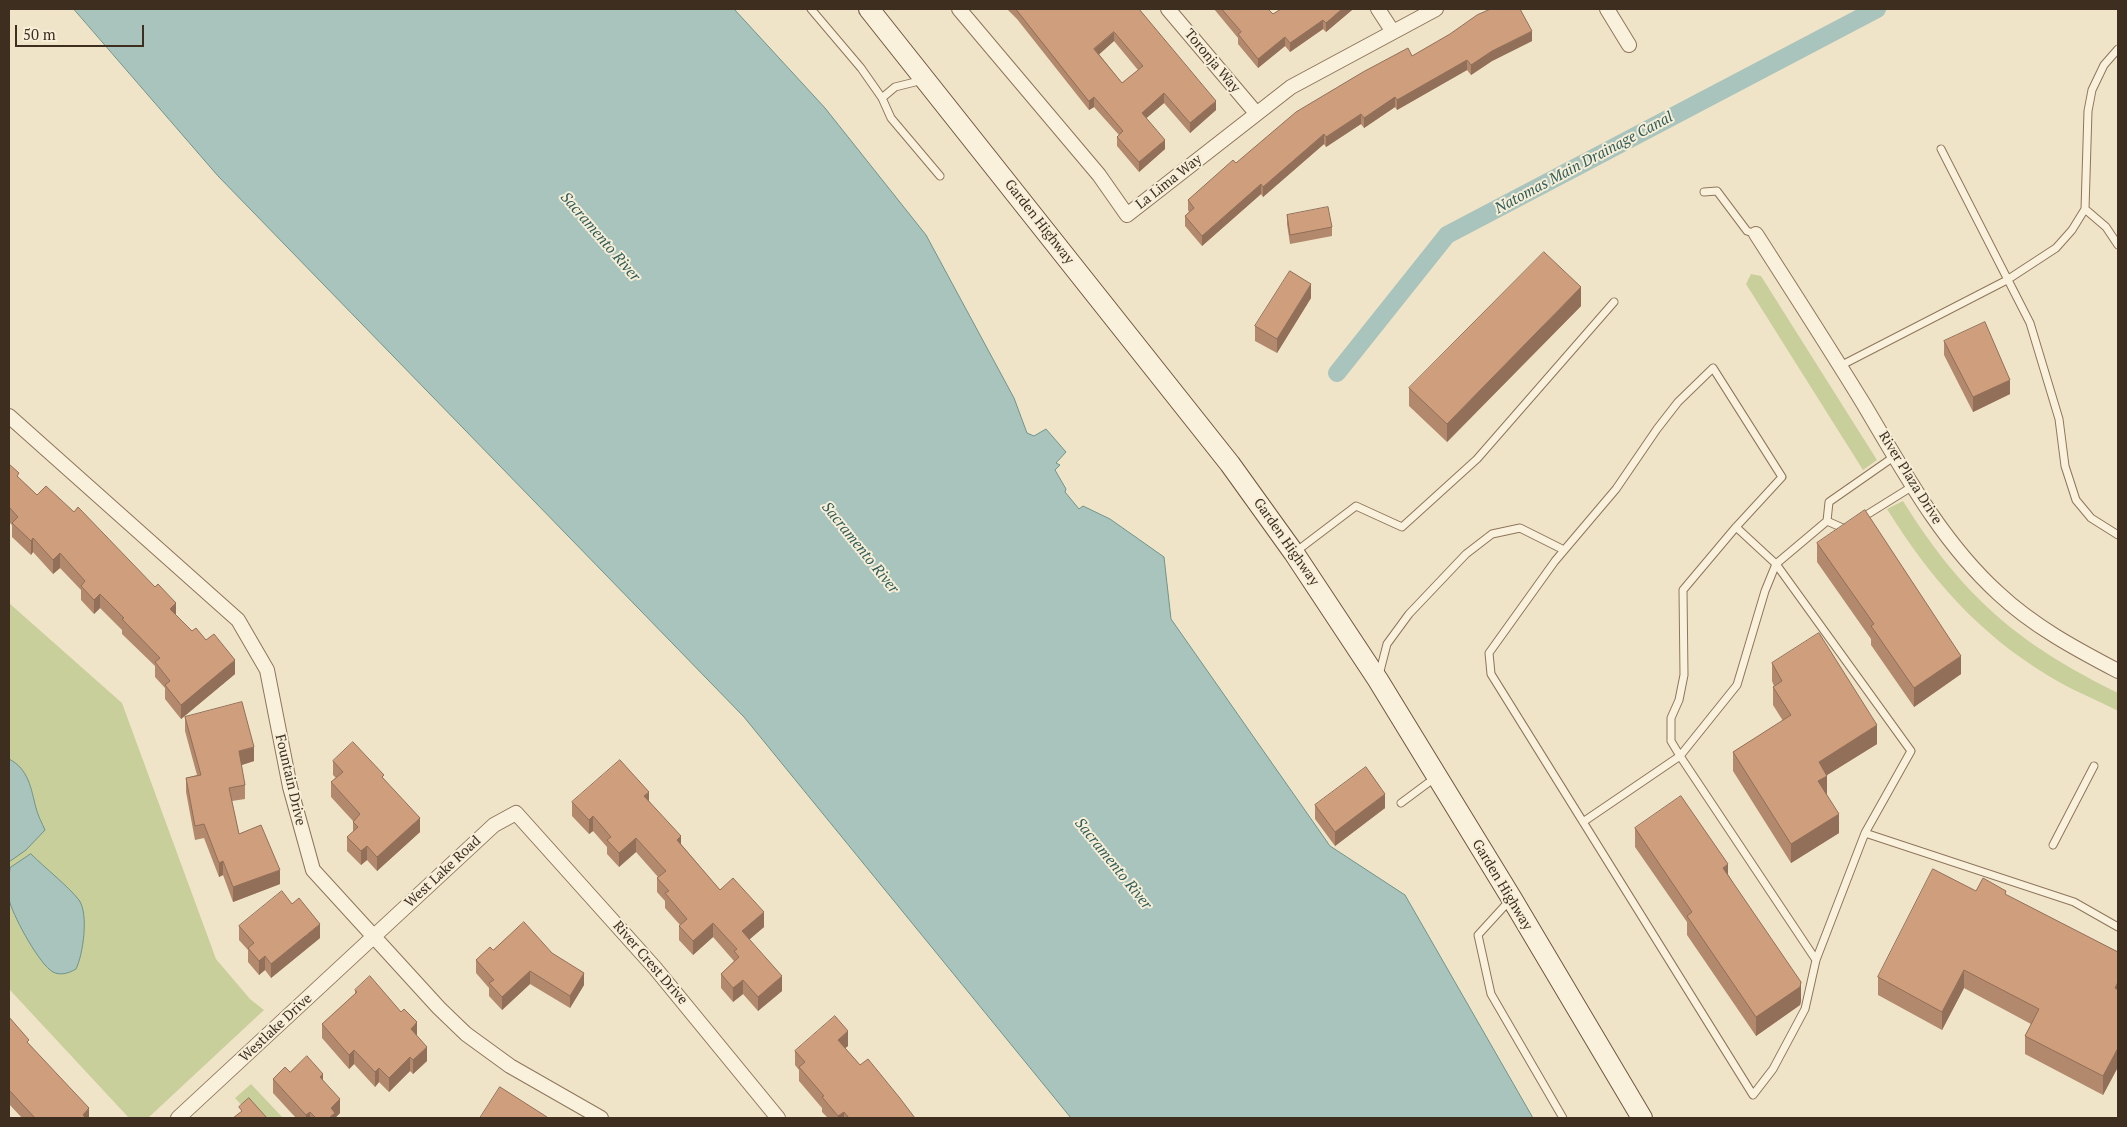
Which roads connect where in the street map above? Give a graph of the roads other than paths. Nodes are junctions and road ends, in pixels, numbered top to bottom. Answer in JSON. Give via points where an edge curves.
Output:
{"nodes":[{"id":1,"x":811,"y":9,"type":"edge"},
{"id":2,"x":869,"y":9,"type":"edge"},
{"id":3,"x":959,"y":9,"type":"edge"},
{"id":4,"x":1168,"y":9,"type":"edge"},
{"id":5,"x":1378,"y":9,"type":"edge"},
{"id":6,"x":1436,"y":9,"type":"edge"},
{"id":7,"x":1607,"y":9,"type":"edge"},
{"id":8,"x":1393,"y":32,"type":"junction"},
{"id":9,"x":1629,"y":45,"type":"dead end"},
{"id":10,"x":2118,"y":49,"type":"edge"},
{"id":11,"x":926,"y":79,"type":"junction"},
{"id":12,"x":882,"y":98,"type":"junction"},
{"id":13,"x":1256,"y":113,"type":"junction"},
{"id":14,"x":1941,"y":149,"type":"dead end"},
{"id":15,"x":940,"y":176,"type":"dead end"},
{"id":16,"x":1704,"y":192,"type":"dead end"},
{"id":17,"x":2085,"y":209,"type":"junction"},
{"id":18,"x":1756,"y":234,"type":"joint"},
{"id":19,"x":2118,"y":245,"type":"edge"},
{"id":20,"x":2008,"y":280,"type":"junction"},
{"id":21,"x":1614,"y":302,"type":"dead end"},
{"id":22,"x":1840,"y":366,"type":"junction"},
{"id":23,"x":9,"y":416,"type":"edge"},
{"id":24,"x":1895,"y":456,"type":"junction"},
{"id":25,"x":1913,"y":486,"type":"junction"},
{"id":26,"x":1827,"y":521,"type":"junction"},
{"id":27,"x":1736,"y":527,"type":"junction"},
{"id":28,"x":2118,"y":535,"type":"edge"},
{"id":29,"x":1564,"y":550,"type":"junction"},
{"id":30,"x":1294,"y":553,"type":"junction"},
{"id":31,"x":1776,"y":564,"type":"junction"},
{"id":32,"x":2118,"y":671,"type":"edge"},
{"id":33,"x":1378,"y":680,"type":"junction"},
{"id":34,"x":1680,"y":756,"type":"junction"},
{"id":35,"x":2094,"y":766,"type":"dead end"},
{"id":36,"x":1436,"y":777,"type":"junction"},
{"id":37,"x":1401,"y":803,"type":"dead end"},
{"id":38,"x":516,"y":813,"type":"joint"},
{"id":39,"x":1583,"y":822,"type":"junction"},
{"id":40,"x":1865,"y":833,"type":"junction"},
{"id":41,"x":2053,"y":845,"type":"dead end"},
{"id":42,"x":1512,"y":899,"type":"junction"},
{"id":43,"x":2118,"y":927,"type":"edge"},
{"id":44,"x":373,"y":937,"type":"junction"},
{"id":45,"x":1816,"y":960,"type":"junction"},
{"id":46,"x":178,"y":1118,"type":"edge"},
{"id":47,"x":601,"y":1118,"type":"edge"},
{"id":48,"x":778,"y":1118,"type":"edge"},
{"id":49,"x":1564,"y":1118,"type":"edge"},
{"id":50,"x":1642,"y":1118,"type":"edge"}],
"edges":[{"from":1,"to":12,"type":"lane"},
{"from":2,"to":11,"type":"main road","name":"Garden Highway"},
{"from":3,"to":13,"type":"street","name":"La Lima Way","via":[[1099,175],[1127,215]]},
{"from":4,"to":13,"type":"street","name":"Toronja Way"},
{"from":5,"to":8,"type":"street"},
{"from":6,"to":8,"type":"street","name":"La Lima Way"},
{"from":7,"to":9,"type":"street"},
{"from":8,"to":13,"type":"street","name":"La Lima Way","via":[[1314,74]]},
{"from":10,"to":17,"type":"lane","via":[[2104,65],[2092,90],[2088,111]]},
{"from":11,"to":12,"type":"lane","via":[[895,87]]},
{"from":11,"to":30,"type":"main road","name":"Garden Highway","via":[[1230,464]]},
{"from":12,"to":15,"type":"lane","via":[[891,118]]},
{"from":14,"to":20,"type":"lane"},
{"from":16,"to":18,"type":"lane","via":[[1717,191],[1747,231]]},
{"from":17,"to":19,"type":"lane","via":[[2106,227]]},
{"from":17,"to":20,"type":"lane","via":[[2056,248]]},
{"from":18,"to":22,"type":"street","name":"River Plaza Drive"},
{"from":20,"to":22,"type":"lane"},
{"from":20,"to":28,"type":"lane","via":[[2030,323],[2056,410],[2070,487],[2091,518]]},
{"from":21,"to":30,"type":"lane","via":[[1477,459],[1402,527],[1356,506]]},
{"from":22,"to":24,"type":"street","name":"River Plaza Drive"},
{"from":23,"to":44,"type":"street","name":"Fountain Drive","via":[[238,620],[267,670],[290,787],[313,870]]},
{"from":24,"to":25,"type":"street","name":"River Plaza Drive"},
{"from":24,"to":26,"type":"lane","via":[[1829,502]]},
{"from":25,"to":26,"type":"lane","via":[[1845,529]]},
{"from":25,"to":32,"type":"street","name":"River Plaza Drive","via":[[1958,551],[1998,593],[2031,621]]},
{"from":26,"to":31,"type":"lane"},
{"from":27,"to":29,"type":"lane","via":[[1782,478],[1713,368],[1678,402],[1616,489]]},
{"from":27,"to":31,"type":"lane"},
{"from":27,"to":34,"type":"lane","via":[[1683,590],[1684,675],[1671,718],[1672,741]]},
{"from":29,"to":33,"type":"lane","via":[[1520,528],[1492,534],[1466,554],[1409,614],[1388,644]]},
{"from":29,"to":39,"type":"lane","via":[[1489,653],[1491,674]]},
{"from":30,"to":33,"type":"main road","name":"Garden Highway"},
{"from":31,"to":34,"type":"lane","via":[[1737,685]]},
{"from":31,"to":40,"type":"lane","via":[[1911,751]]},
{"from":33,"to":36,"type":"main road","name":"Garden Highway"},
{"from":34,"to":39,"type":"lane"},
{"from":34,"to":45,"type":"lane"},
{"from":35,"to":41,"type":"lane"},
{"from":36,"to":37,"type":"lane"},
{"from":36,"to":42,"type":"main road","name":"Garden Highway"},
{"from":38,"to":44,"type":"street","name":"West Lake Road","via":[[494,825]]},
{"from":38,"to":48,"type":"street","name":"River Crest Drive","via":[[655,968]]},
{"from":39,"to":45,"type":"lane","via":[[1753,1095],[1773,1070],[1805,1009]]},
{"from":40,"to":43,"type":"lane","via":[[2074,902]]},
{"from":40,"to":45,"type":"lane"},
{"from":42,"to":49,"type":"lane","via":[[1478,935],[1489,986]]},
{"from":42,"to":50,"type":"main road","name":"Garden Highway"},
{"from":44,"to":46,"type":"street","name":"Westlake Drive"},
{"from":44,"to":47,"type":"street","name":"Fountain Drive","via":[[466,1034],[510,1066]]}]}
